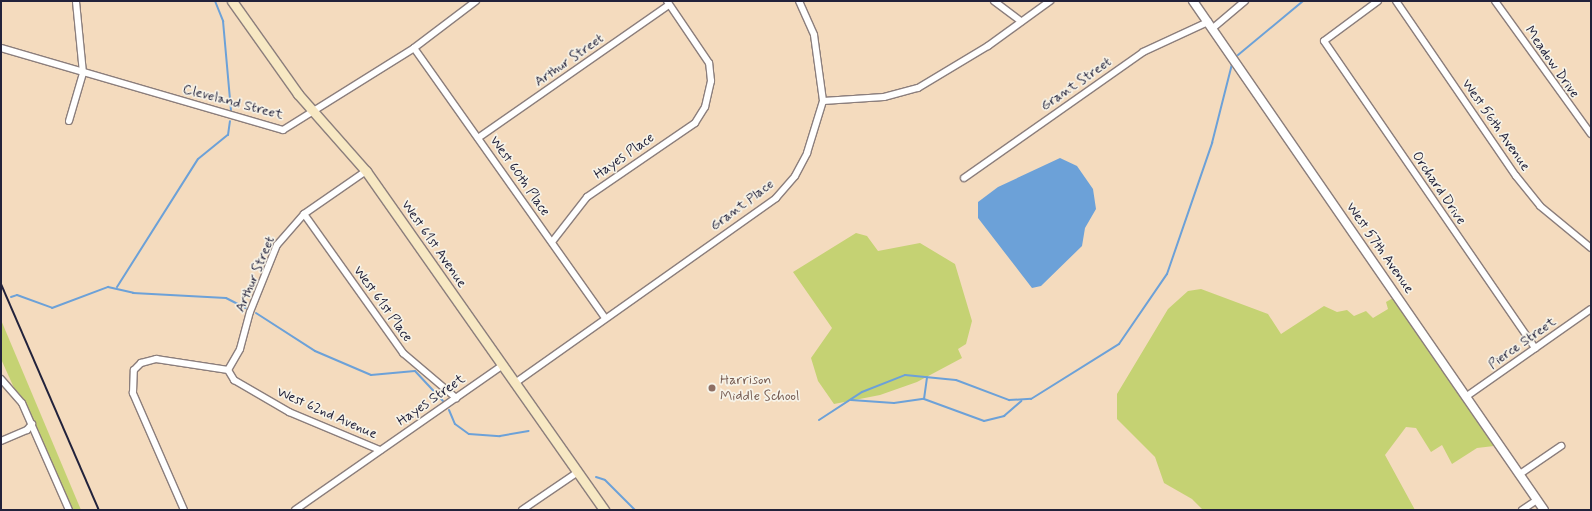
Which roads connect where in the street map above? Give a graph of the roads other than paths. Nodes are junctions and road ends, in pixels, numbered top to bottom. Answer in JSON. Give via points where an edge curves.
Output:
{"nodes":[{"id":1,"x":76,"y":1,"type":"edge"},
{"id":2,"x":232,"y":1,"type":"edge"},
{"id":3,"x":476,"y":1,"type":"edge"},
{"id":4,"x":799,"y":1,"type":"edge"},
{"id":5,"x":994,"y":1,"type":"edge"},
{"id":6,"x":1050,"y":1,"type":"edge"},
{"id":7,"x":1193,"y":1,"type":"edge"},
{"id":8,"x":1245,"y":1,"type":"edge"},
{"id":9,"x":1378,"y":1,"type":"edge"},
{"id":10,"x":1396,"y":1,"type":"edge"},
{"id":11,"x":1495,"y":1,"type":"edge"},
{"id":12,"x":668,"y":3,"type":"edge"},
{"id":13,"x":1021,"y":21,"type":"junction"},
{"id":14,"x":1211,"y":25,"type":"junction"},
{"id":15,"x":1,"y":48,"type":"edge"},
{"id":16,"x":414,"y":48,"type":"junction"},
{"id":17,"x":83,"y":73,"type":"junction"},
{"id":18,"x":823,"y":101,"type":"junction"},
{"id":19,"x":314,"y":113,"type":"junction"},
{"id":20,"x":69,"y":121,"type":"dead end"},
{"id":21,"x":1591,"y":134,"type":"edge"},
{"id":22,"x":478,"y":138,"type":"junction"},
{"id":23,"x":366,"y":171,"type":"junction"},
{"id":24,"x":964,"y":178,"type":"dead end"},
{"id":25,"x":304,"y":214,"type":"junction"},
{"id":26,"x":552,"y":242,"type":"junction"},
{"id":27,"x":1591,"y":248,"type":"edge"},
{"id":28,"x":1591,"y":309,"type":"edge"},
{"id":29,"x":605,"y":318,"type":"junction"},
{"id":30,"x":1535,"y":348,"type":"junction"},
{"id":31,"x":503,"y":365,"type":"junction"},
{"id":32,"x":228,"y":370,"type":"junction"},
{"id":33,"x":1,"y":379,"type":"edge"},
{"id":34,"x":515,"y":383,"type":"junction"},
{"id":35,"x":1467,"y":396,"type":"junction"},
{"id":36,"x":456,"y":398,"type":"junction"},
{"id":37,"x":32,"y":424,"type":"junction"},
{"id":38,"x":1,"y":441,"type":"edge"},
{"id":39,"x":1561,"y":446,"type":"dead end"},
{"id":40,"x":380,"y":450,"type":"junction"},
{"id":41,"x":578,"y":472,"type":"junction"},
{"id":42,"x":1520,"y":474,"type":"junction"},
{"id":43,"x":1537,"y":500,"type":"junction"},
{"id":44,"x":69,"y":510,"type":"edge"},
{"id":45,"x":184,"y":510,"type":"edge"},
{"id":46,"x":295,"y":510,"type":"edge"},
{"id":47,"x":522,"y":510,"type":"edge"},
{"id":48,"x":604,"y":510,"type":"edge"},
{"id":49,"x":1522,"y":510,"type":"edge"},
{"id":50,"x":1544,"y":510,"type":"edge"}],
"edges":[{"from":1,"to":17,"type":"street"},
{"from":2,"to":19,"type":"main road","name":"West 61st Avenue"},
{"from":3,"to":16,"type":"street","name":"Cleveland Street"},
{"from":4,"to":18,"type":"street","via":[[814,35]]},
{"from":5,"to":13,"type":"street"},
{"from":6,"to":13,"type":"street"},
{"from":7,"to":14,"type":"street","name":"West 57th Avenue"},
{"from":8,"to":14,"type":"street","name":"Grant Street"},
{"from":9,"to":30,"type":"street","name":"Orchard Drive","via":[[1324,41]]},
{"from":10,"to":27,"type":"street","name":"West 56th Avenue","via":[[1516,176],[1540,206]]},
{"from":11,"to":21,"type":"street","name":"Meadow Drive"},
{"from":12,"to":22,"type":"street","name":"Arthur Street"},
{"from":12,"to":26,"type":"street","name":"Hayes Place","via":[[708,63],[709,92],[694,123],[587,197]]},
{"from":13,"to":18,"type":"street","via":[[988,46],[918,88],[884,97]]},
{"from":14,"to":24,"type":"street","name":"Grant Street","via":[[1143,52]]},
{"from":14,"to":35,"type":"street","name":"West 57th Avenue"},
{"from":15,"to":17,"type":"street","name":"Cleveland Street"},
{"from":16,"to":19,"type":"street","name":"Cleveland Street"},
{"from":16,"to":22,"type":"street","name":"West 60th Place"},
{"from":17,"to":19,"type":"street","name":"Cleveland Street","via":[[283,130]]},
{"from":17,"to":20,"type":"street"},
{"from":18,"to":29,"type":"street","name":"Grant Place","via":[[807,153],[795,176],[776,198]]},
{"from":19,"to":23,"type":"main road","name":"West 61st Avenue"},
{"from":22,"to":26,"type":"street","name":"West 60th Place"},
{"from":23,"to":25,"type":"street","name":"Arthur Street"},
{"from":23,"to":31,"type":"main road","name":"West 61st Avenue"},
{"from":25,"to":32,"type":"street","name":"Arthur Street","via":[[277,245],[250,312],[240,349]]},
{"from":25,"to":36,"type":"street","name":"West 61st Place","via":[[403,353]]},
{"from":26,"to":29,"type":"street","name":"West 60th Place"},
{"from":28,"to":30,"type":"street","name":"Pierce Street"},
{"from":29,"to":34,"type":"street","name":"Grant Place"},
{"from":30,"to":35,"type":"street","name":"Pierce Street"},
{"from":31,"to":34,"type":"main road","name":"West 61st Avenue"},
{"from":31,"to":36,"type":"street","name":"Hayes Street"},
{"from":32,"to":40,"type":"street","name":"West 62nd Avenue","via":[[234,380],[288,412]]},
{"from":32,"to":45,"type":"street","via":[[156,359],[141,363],[134,370],[133,393]]},
{"from":33,"to":37,"type":"street","via":[[22,403]]},
{"from":34,"to":41,"type":"main road","name":"West 61st Avenue"},
{"from":35,"to":42,"type":"street","name":"West 57th Avenue"},
{"from":36,"to":40,"type":"street","name":"Hayes Street"},
{"from":37,"to":38,"type":"street","via":[[27,430]]},
{"from":37,"to":44,"type":"street"},
{"from":39,"to":42,"type":"street"},
{"from":40,"to":46,"type":"street","name":"Hayes Street"},
{"from":41,"to":47,"type":"street"},
{"from":41,"to":48,"type":"main road","name":"West 61st Avenue"},
{"from":42,"to":43,"type":"street","name":"West 57th Avenue"},
{"from":43,"to":49,"type":"street"},
{"from":43,"to":50,"type":"street","name":"West 57th Avenue"}]}
